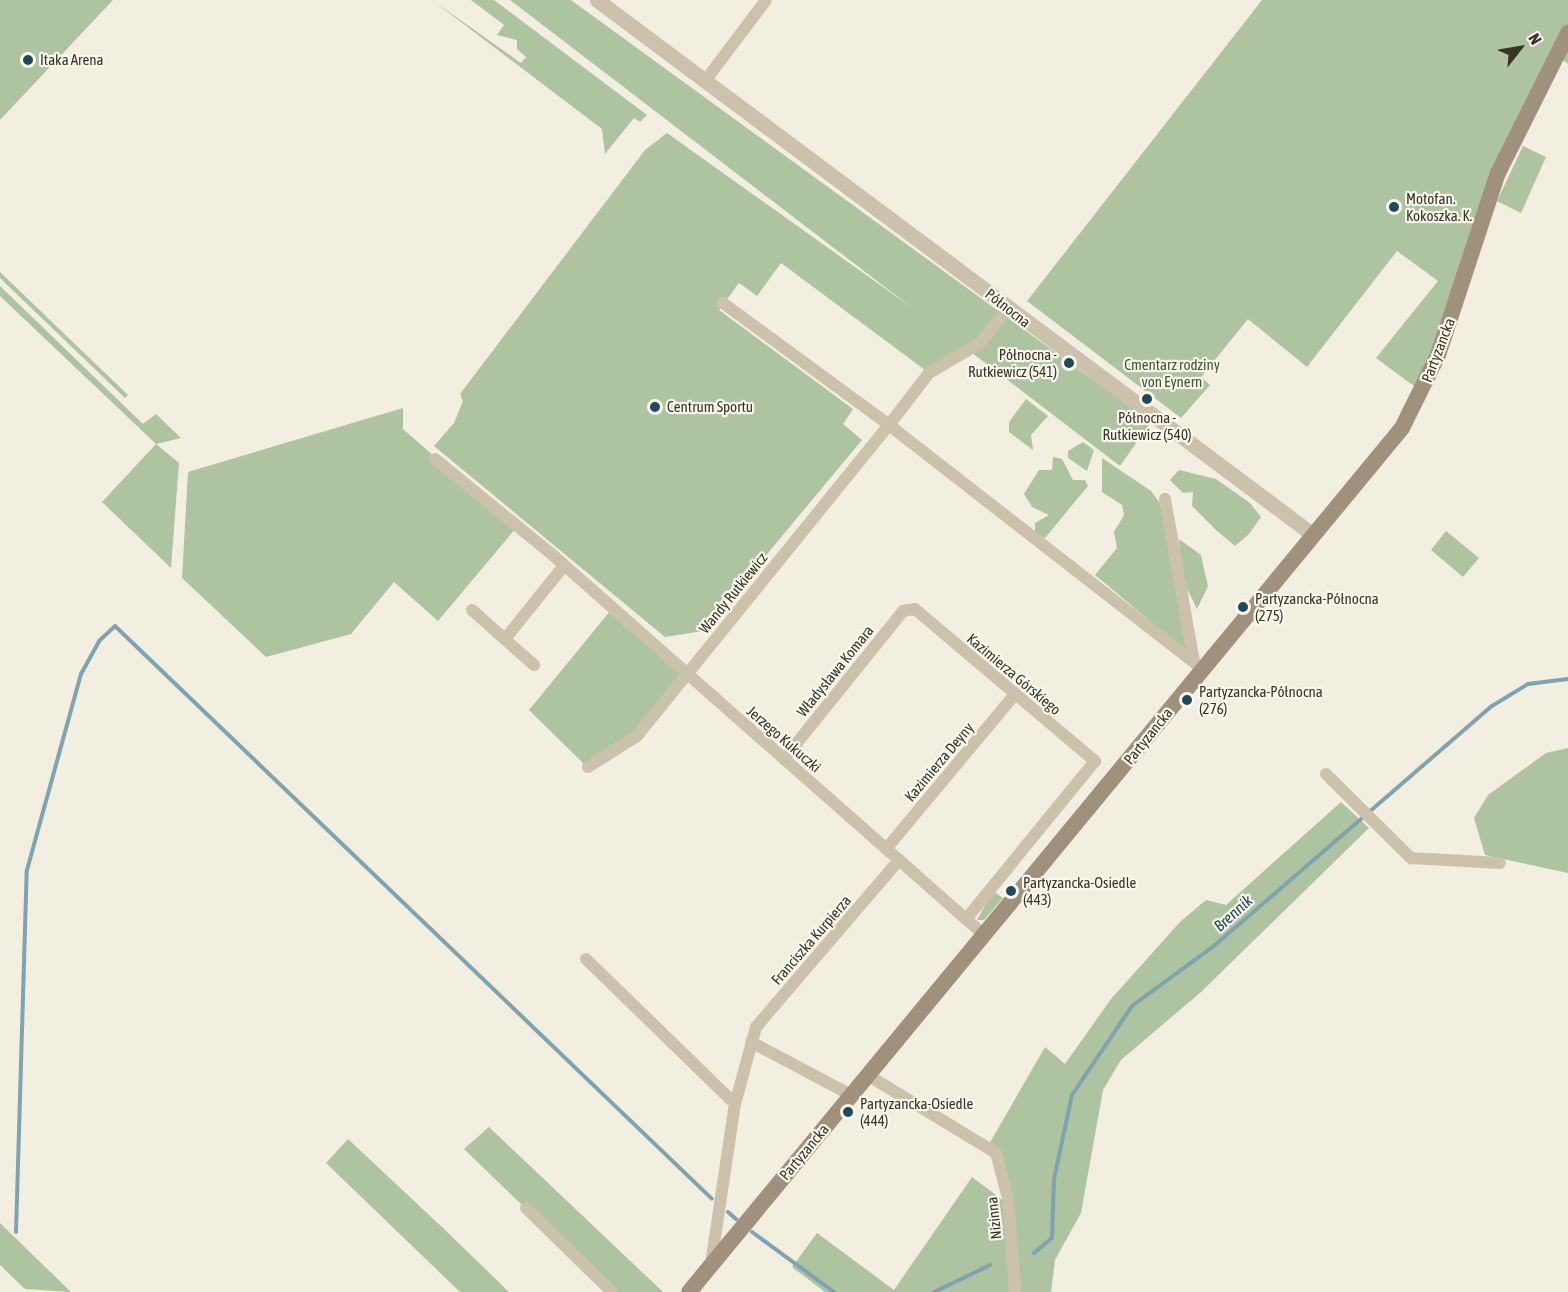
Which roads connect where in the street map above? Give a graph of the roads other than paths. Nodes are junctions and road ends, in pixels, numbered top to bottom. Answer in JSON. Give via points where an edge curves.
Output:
{"nodes":[{"id":1,"x":597,"y":0,"type":"edge"},
{"id":2,"x":766,"y":0,"type":"edge"},
{"id":3,"x":1568,"y":33,"type":"edge"},
{"id":4,"x":705,"y":81,"type":"junction"},
{"id":5,"x":723,"y":303,"type":"dead end"},
{"id":6,"x":1009,"y":308,"type":"junction"},
{"id":7,"x":889,"y":425,"type":"junction"},
{"id":8,"x":435,"y":459,"type":"dead end"},
{"id":9,"x":1165,"y":499,"type":"dead end"},
{"id":10,"x":1312,"y":534,"type":"junction"},
{"id":11,"x":562,"y":568,"type":"junction"},
{"id":12,"x":915,"y":609,"type":"joint"},
{"id":13,"x":472,"y":610,"type":"dead end"},
{"id":14,"x":505,"y":639,"type":"junction"},
{"id":15,"x":534,"y":665,"type":"dead end"},
{"id":16,"x":1198,"y":665,"type":"junction"},
{"id":17,"x":686,"y":674,"type":"junction"},
{"id":18,"x":1015,"y":694,"type":"junction"},
{"id":19,"x":784,"y":759,"type":"junction"},
{"id":20,"x":588,"y":767,"type":"dead end"},
{"id":21,"x":1326,"y":774,"type":"dead end"},
{"id":22,"x":886,"y":849,"type":"junction"},
{"id":23,"x":900,"y":860,"type":"junction"},
{"id":24,"x":1500,"y":863,"type":"dead end"},
{"id":25,"x":966,"y":919,"type":"junction"},
{"id":26,"x":984,"y":935,"type":"junction"},
{"id":27,"x":586,"y":959,"type":"dead end"},
{"id":28,"x":751,"y":1042,"type":"junction"},
{"id":29,"x":869,"y":1076,"type":"junction"},
{"id":30,"x":851,"y":1095,"type":"junction"},
{"id":31,"x":735,"y":1104,"type":"junction"},
{"id":32,"x":526,"y":1208,"type":"dead end"},
{"id":33,"x":711,"y":1265,"type":"junction"},
{"id":34,"x":612,"y":1292,"type":"edge"},
{"id":35,"x":689,"y":1292,"type":"edge"},
{"id":36,"x":1015,"y":1292,"type":"edge"}],
"edges":[{"from":1,"to":4,"type":"street","name":"Północna"},
{"from":2,"to":4,"type":"street"},
{"from":3,"to":10,"type":"main road","name":"Partyzancka","via":[[1498,173],[1438,355],[1410,415]]},
{"from":4,"to":6,"type":"street","name":"Północna"},
{"from":5,"to":7,"type":"street"},
{"from":6,"to":7,"type":"street","name":"Wandy Rutkiewicz","via":[[986,338],[929,373]]},
{"from":6,"to":10,"type":"street","name":"Północna"},
{"from":7,"to":16,"type":"street","via":[[1085,582]]},
{"from":7,"to":17,"type":"street","name":"Wandy Rutkiewicz"},
{"from":8,"to":11,"type":"street","name":"Jerzego Kukuczki"},
{"from":9,"to":16,"type":"street"},
{"from":10,"to":16,"type":"main road","name":"Partyzancka"},
{"from":11,"to":14,"type":"street"},
{"from":11,"to":17,"type":"street","name":"Jerzego Kukuczki"},
{"from":12,"to":18,"type":"street","name":"Kazimierza Górskiego"},
{"from":12,"to":19,"type":"street","name":"Władysława Komara","via":[[903,611]]},
{"from":13,"to":14,"type":"street"},
{"from":14,"to":15,"type":"street"},
{"from":16,"to":26,"type":"main road","name":"Partyzancka"},
{"from":17,"to":19,"type":"street","name":"Jerzego Kukuczki"},
{"from":17,"to":20,"type":"street","name":"Wandy Rutkiewicz","via":[[637,736]]},
{"from":18,"to":22,"type":"street","name":"Kazimierza Deyny"},
{"from":18,"to":25,"type":"street","name":"Kazimierza Górskiego","via":[[1095,761]]},
{"from":19,"to":22,"type":"street","name":"Jerzego Kukuczki"},
{"from":21,"to":24,"type":"street","via":[[1411,858]]},
{"from":22,"to":23,"type":"street","name":"Jerzego Kukuczki"},
{"from":23,"to":25,"type":"street","name":"Jerzego Kukuczki"},
{"from":23,"to":28,"type":"street","name":"Franciszka Kurpierza","via":[[756,1027]]},
{"from":25,"to":26,"type":"street","name":"Jerzego Kukuczki"},
{"from":26,"to":29,"type":"main road","name":"Partyzancka"},
{"from":27,"to":31,"type":"street"},
{"from":28,"to":30,"type":"street"},
{"from":28,"to":31,"type":"street","name":"Franciszka Kurpierza"},
{"from":29,"to":30,"type":"main road","name":"Partyzancka"},
{"from":29,"to":36,"type":"street","name":"Nizinna","via":[[988,1146],[999,1159],[1008,1198]]},
{"from":30,"to":33,"type":"main road","name":"Partyzancka"},
{"from":31,"to":33,"type":"street","name":"Franciszka Kurpierza"},
{"from":32,"to":34,"type":"street"},
{"from":33,"to":35,"type":"main road","name":"Partyzancka"}]}
